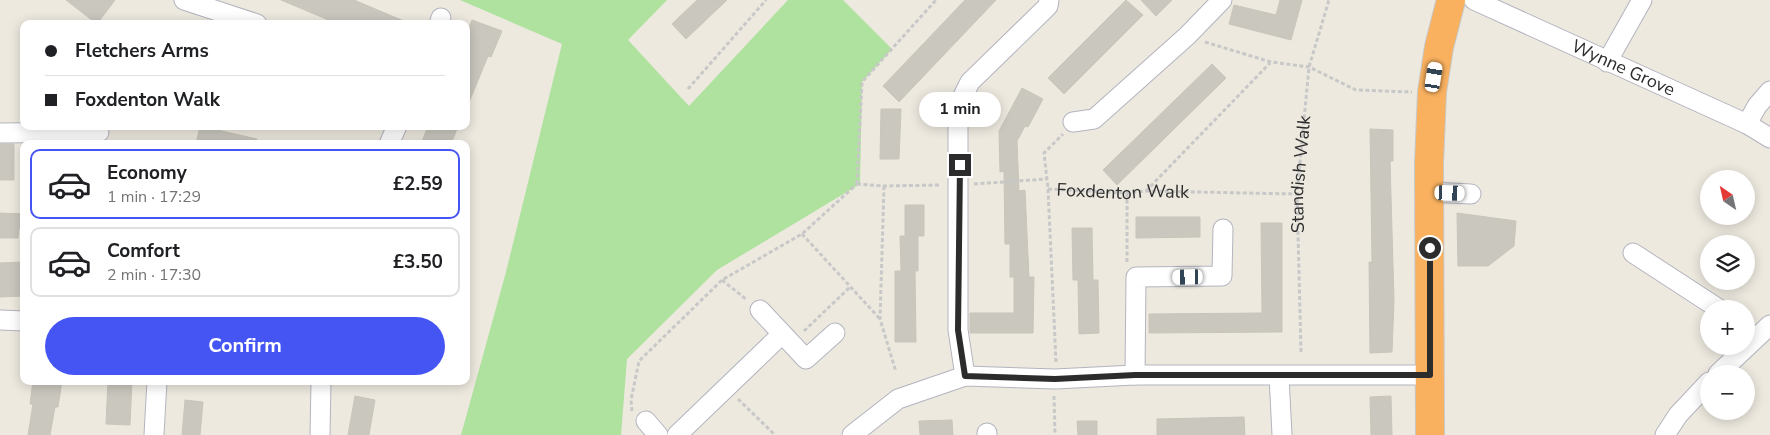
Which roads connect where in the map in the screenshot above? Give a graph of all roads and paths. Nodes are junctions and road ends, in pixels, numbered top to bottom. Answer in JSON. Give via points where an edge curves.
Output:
{"nodes":[{"id":1,"x":184,"y":0,"type":"edge"},
{"id":2,"x":766,"y":0,"type":"edge"},
{"id":3,"x":936,"y":0,"type":"edge"},
{"id":4,"x":1049,"y":0,"type":"edge"},
{"id":5,"x":1222,"y":0,"type":"edge"},
{"id":6,"x":1329,"y":0,"type":"edge"},
{"id":7,"x":1450,"y":0,"type":"edge"},
{"id":8,"x":1474,"y":0,"type":"edge"},
{"id":9,"x":1642,"y":0,"type":"edge"},
{"id":10,"x":245,"y":20,"type":"edge"},
{"id":11,"x":1188,"y":36,"type":"junction"},
{"id":12,"x":1271,"y":62,"type":"junction"},
{"id":13,"x":1607,"y":62,"type":"junction"},
{"id":14,"x":1309,"y":67,"type":"junction"},
{"id":15,"x":688,"y":89,"type":"dead end"},
{"id":16,"x":1432,"y":92,"type":"junction"},
{"id":17,"x":1770,"y":92,"type":"edge"},
{"id":18,"x":1073,"y":122,"type":"joint"},
{"id":19,"x":1747,"y":124,"type":"junction"},
{"id":20,"x":99,"y":132,"type":"dead end"},
{"id":21,"x":0,"y":134,"type":"edge"},
{"id":22,"x":1770,"y":138,"type":"edge"},
{"id":23,"x":857,"y":184,"type":"junction"},
{"id":24,"x":1048,"y":190,"type":"junction"},
{"id":25,"x":1145,"y":191,"type":"junction"},
{"id":26,"x":1430,"y":192,"type":"junction"},
{"id":27,"x":1127,"y":193,"type":"junction"},
{"id":28,"x":1297,"y":194,"type":"junction"},
{"id":29,"x":1471,"y":194,"type":"dead end"},
{"id":30,"x":1223,"y":229,"type":"dead end"},
{"id":31,"x":802,"y":234,"type":"junction"},
{"id":32,"x":1633,"y":253,"type":"dead end"},
{"id":33,"x":1136,"y":277,"type":"junction"},
{"id":34,"x":722,"y":280,"type":"junction"},
{"id":35,"x":850,"y":287,"type":"junction"},
{"id":36,"x":1705,"y":300,"type":"edge"},
{"id":37,"x":760,"y":310,"type":"joint"},
{"id":38,"x":880,"y":319,"type":"junction"},
{"id":39,"x":0,"y":320,"type":"edge"},
{"id":40,"x":20,"y":321,"type":"edge"},
{"id":41,"x":1770,"y":326,"type":"edge"},
{"id":42,"x":835,"y":333,"type":"dead end"},
{"id":43,"x":1755,"y":335,"type":"edge"},
{"id":44,"x":787,"y":339,"type":"junction"},
{"id":45,"x":1301,"y":352,"type":"dead end"},
{"id":46,"x":1735,"y":355,"type":"edge"},
{"id":47,"x":1726,"y":365,"type":"edge"},
{"id":48,"x":896,"y":372,"type":"dead end"},
{"id":49,"x":1135,"y":375,"type":"junction"},
{"id":50,"x":1430,"y":375,"type":"junction"},
{"id":51,"x":965,"y":376,"type":"junction"},
{"id":52,"x":1279,"y":376,"type":"junction"},
{"id":53,"x":1055,"y":379,"type":"junction"},
{"id":54,"x":157,"y":385,"type":"edge"},
{"id":55,"x":321,"y":385,"type":"edge"},
{"id":56,"x":726,"y":388,"type":"junction"},
{"id":57,"x":1700,"y":392,"type":"edge"},
{"id":58,"x":639,"y":418,"type":"joint"},
{"id":59,"x":154,"y":435,"type":"edge"},
{"id":60,"x":320,"y":435,"type":"edge"},
{"id":61,"x":658,"y":435,"type":"edge"},
{"id":62,"x":677,"y":435,"type":"edge"},
{"id":63,"x":775,"y":435,"type":"edge"},
{"id":64,"x":852,"y":435,"type":"edge"},
{"id":65,"x":1055,"y":435,"type":"edge"},
{"id":66,"x":1282,"y":435,"type":"edge"},
{"id":67,"x":1430,"y":435,"type":"edge"},
{"id":68,"x":1665,"y":435,"type":"edge"}],
"edges":[{"from":1,"to":10,"type":"street"},
{"from":2,"to":15,"type":"path"},
{"from":3,"to":23,"type":"path","via":[[862,82]]},
{"from":4,"to":51,"type":"street","via":[[1048,6],[970,82],[958,106],[958,330]]},
{"from":5,"to":11,"type":"street"},
{"from":6,"to":14,"type":"path","name":"Standish Walk"},
{"from":7,"to":16,"type":"highway"},
{"from":8,"to":13,"type":"street","name":"Wynne Grove"},
{"from":9,"to":13,"type":"street"},
{"from":11,"to":12,"type":"path"},
{"from":11,"to":18,"type":"street","via":[[1094,119]]},
{"from":12,"to":14,"type":"path"},
{"from":12,"to":25,"type":"path"},
{"from":13,"to":19,"type":"street","name":"Wynne Grove"},
{"from":14,"to":16,"type":"path","via":[[1356,90]]},
{"from":14,"to":28,"type":"path","name":"Standish Walk"},
{"from":16,"to":26,"type":"highway"},
{"from":17,"to":19,"type":"street"},
{"from":18,"to":24,"type":"path","via":[[1044,153]]},
{"from":19,"to":22,"type":"street","name":"Wynne Grove"},
{"from":20,"to":21,"type":"street"},
{"from":23,"to":31,"type":"path"},
{"from":23,"to":38,"type":"path","via":[[884,186]]},
{"from":24,"to":27,"type":"path","name":"Foxdenton Walk"},
{"from":24,"to":53,"type":"path","name":"Foxdenton Walk","via":[[1057,354]]},
{"from":25,"to":27,"type":"path","name":"Foxdenton Walk"},
{"from":25,"to":28,"type":"path","name":"Foxdenton Walk"},
{"from":26,"to":29,"type":"street"},
{"from":26,"to":50,"type":"highway"},
{"from":27,"to":33,"type":"path","via":[[1128,272]]},
{"from":28,"to":45,"type":"path","name":"Standish Walk"},
{"from":30,"to":33,"type":"street","via":[[1222,276]]},
{"from":31,"to":34,"type":"path"},
{"from":31,"to":35,"type":"path"},
{"from":32,"to":36,"type":"street"},
{"from":33,"to":49,"type":"street"},
{"from":34,"to":37,"type":"path"},
{"from":34,"to":58,"type":"path","via":[[639,361],[631,400]]},
{"from":35,"to":38,"type":"path"},
{"from":35,"to":44,"type":"path"},
{"from":37,"to":44,"type":"street"},
{"from":38,"to":48,"type":"path"},
{"from":39,"to":40,"type":"street"},
{"from":41,"to":43,"type":"street"},
{"from":42,"to":44,"type":"street","via":[[806,359]]},
{"from":44,"to":56,"type":"street"},
{"from":46,"to":47,"type":"street"},
{"from":49,"to":52,"type":"street"},
{"from":49,"to":53,"type":"street"},
{"from":50,"to":52,"type":"street"},
{"from":50,"to":67,"type":"highway"},
{"from":51,"to":53,"type":"street"},
{"from":51,"to":64,"type":"street","via":[[898,400]]},
{"from":52,"to":66,"type":"street"},
{"from":53,"to":65,"type":"path","name":"Foxdenton Walk"},
{"from":54,"to":59,"type":"street"},
{"from":55,"to":60,"type":"street"},
{"from":56,"to":62,"type":"street"},
{"from":56,"to":63,"type":"path"},
{"from":57,"to":68,"type":"street"},
{"from":58,"to":61,"type":"street"}]}
